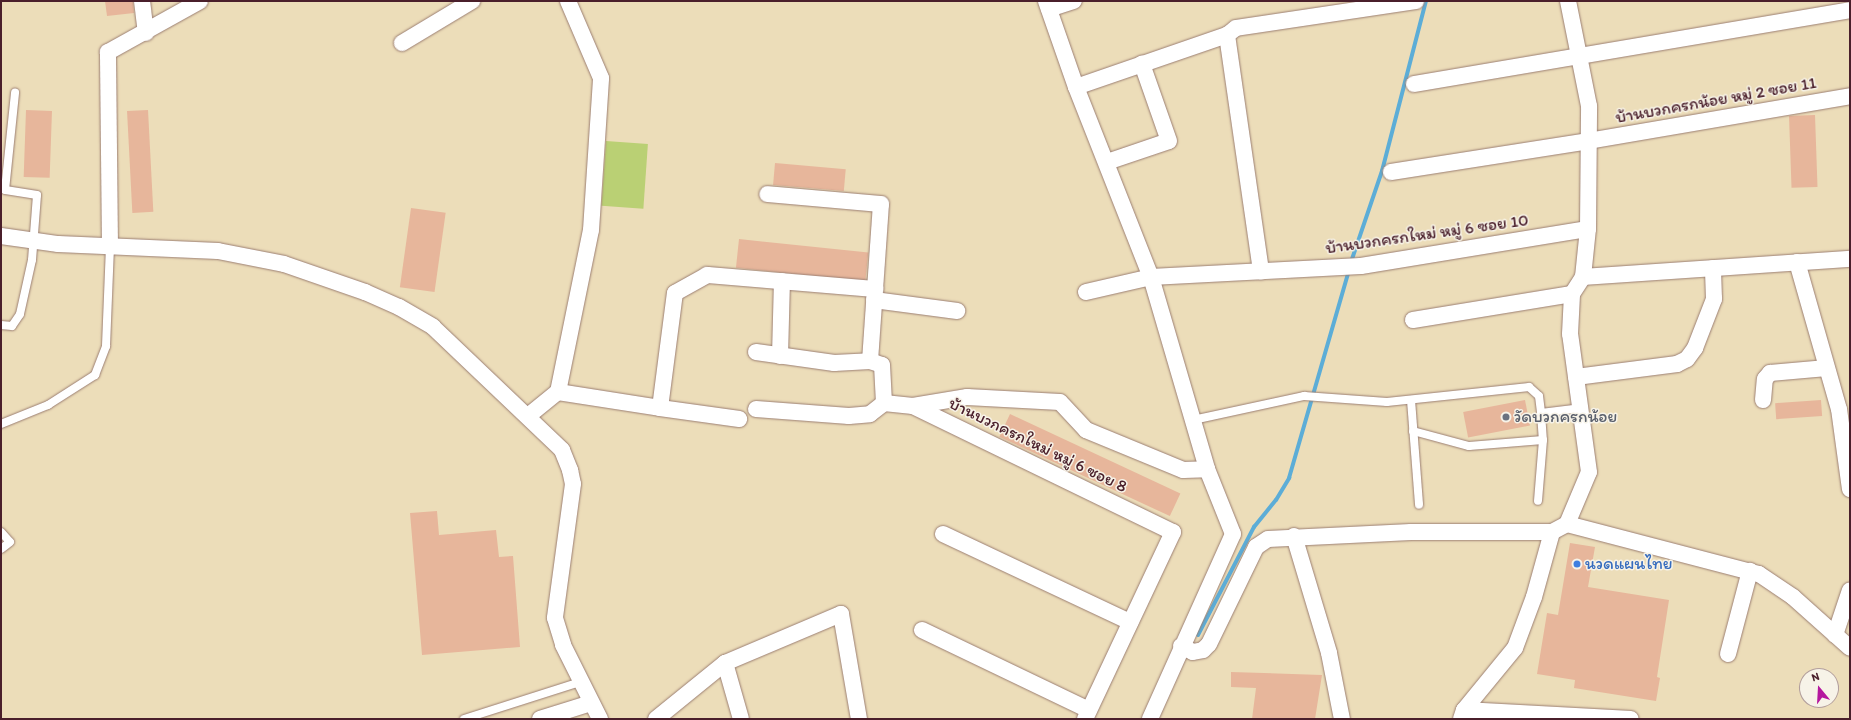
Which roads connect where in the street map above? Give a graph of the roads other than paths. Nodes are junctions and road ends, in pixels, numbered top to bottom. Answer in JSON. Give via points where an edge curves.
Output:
{"nodes":[{"id":1,"x":142,"y":1,"type":"edge"},
{"id":2,"x":200,"y":1,"type":"edge"},
{"id":3,"x":472,"y":1,"type":"edge"},
{"id":4,"x":568,"y":1,"type":"edge"},
{"id":5,"x":1074,"y":1,"type":"edge"},
{"id":6,"x":1416,"y":1,"type":"edge"},
{"id":7,"x":1568,"y":1,"type":"edge"},
{"id":8,"x":1047,"y":5,"type":"edge"},
{"id":9,"x":1850,"y":10,"type":"edge"},
{"id":10,"x":146,"y":33,"type":"junction"},
{"id":11,"x":1227,"y":35,"type":"junction"},
{"id":12,"x":402,"y":43,"type":"dead end"},
{"id":13,"x":1580,"y":57,"type":"junction"},
{"id":14,"x":1142,"y":64,"type":"junction"},
{"id":15,"x":1414,"y":84,"type":"dead end"},
{"id":16,"x":1076,"y":87,"type":"junction"},
{"id":17,"x":15,"y":93,"type":"dead end"},
{"id":18,"x":1850,"y":96,"type":"edge"},
{"id":19,"x":1588,"y":141,"type":"junction"},
{"id":20,"x":1107,"y":162,"type":"junction"},
{"id":21,"x":1391,"y":172,"type":"dead end"},
{"id":22,"x":767,"y":194,"type":"dead end"},
{"id":23,"x":1588,"y":229,"type":"junction"},
{"id":24,"x":1,"y":236,"type":"edge"},
{"id":25,"x":34,"y":241,"type":"junction"},
{"id":26,"x":110,"y":247,"type":"junction"},
{"id":27,"x":1850,"y":258,"type":"edge"},
{"id":28,"x":1796,"y":262,"type":"junction"},
{"id":29,"x":1713,"y":268,"type":"junction"},
{"id":30,"x":1261,"y":272,"type":"junction"},
{"id":31,"x":1151,"y":277,"type":"junction"},
{"id":32,"x":1583,"y":277,"type":"junction"},
{"id":33,"x":782,"y":281,"type":"junction"},
{"id":34,"x":1086,"y":292,"type":"dead end"},
{"id":35,"x":1572,"y":294,"type":"junction"},
{"id":36,"x":874,"y":295,"type":"junction"},
{"id":37,"x":957,"y":311,"type":"dead end"},
{"id":38,"x":1413,"y":320,"type":"dead end"},
{"id":39,"x":1,"y":325,"type":"edge"},
{"id":40,"x":756,"y":352,"type":"dead end"},
{"id":41,"x":780,"y":356,"type":"junction"},
{"id":42,"x":870,"y":361,"type":"junction"},
{"id":43,"x":1827,"y":368,"type":"junction"},
{"id":44,"x":1576,"y":377,"type":"junction"},
{"id":45,"x":558,"y":392,"type":"junction"},
{"id":46,"x":1411,"y":400,"type":"junction"},
{"id":47,"x":1763,"y":400,"type":"dead end"},
{"id":48,"x":884,"y":403,"type":"junction"},
{"id":49,"x":913,"y":406,"type":"junction"},
{"id":50,"x":660,"y":408,"type":"junction"},
{"id":51,"x":1580,"y":408,"type":"junction"},
{"id":52,"x":756,"y":409,"type":"dead end"},
{"id":53,"x":1542,"y":413,"type":"junction"},
{"id":54,"x":528,"y":416,"type":"junction"},
{"id":55,"x":739,"y":419,"type":"dead end"},
{"id":56,"x":1192,"y":420,"type":"junction"},
{"id":57,"x":1,"y":424,"type":"edge"},
{"id":58,"x":1414,"y":431,"type":"junction"},
{"id":59,"x":1543,"y":440,"type":"junction"},
{"id":60,"x":1848,"y":458,"type":"edge"},
{"id":61,"x":1207,"y":469,"type":"junction"},
{"id":62,"x":1850,"y":489,"type":"edge"},
{"id":63,"x":1538,"y":501,"type":"dead end"},
{"id":64,"x":1419,"y":505,"type":"dead end"},
{"id":65,"x":1567,"y":524,"type":"junction"},
{"id":66,"x":1,"y":532,"type":"edge"},
{"id":67,"x":1552,"y":532,"type":"junction"},
{"id":68,"x":943,"y":534,"type":"dead end"},
{"id":69,"x":1294,"y":536,"type":"junction"},
{"id":70,"x":1,"y":549,"type":"edge"},
{"id":71,"x":1750,"y":571,"type":"junction"},
{"id":72,"x":1850,"y":590,"type":"edge"},
{"id":73,"x":1130,"y":622,"type":"junction"},
{"id":74,"x":922,"y":630,"type":"dead end"},
{"id":75,"x":1835,"y":635,"type":"junction"},
{"id":76,"x":1181,"y":646,"type":"junction"},
{"id":77,"x":1850,"y":648,"type":"edge"},
{"id":78,"x":1728,"y":654,"type":"dead end"},
{"id":79,"x":725,"y":663,"type":"junction"},
{"id":80,"x":580,"y":682,"type":"junction"},
{"id":81,"x":591,"y":703,"type":"junction"},
{"id":82,"x":1087,"y":715,"type":"edge"},
{"id":83,"x":1462,"y":715,"type":"edge"},
{"id":84,"x":464,"y":719,"type":"edge"},
{"id":85,"x":540,"y":719,"type":"edge"},
{"id":86,"x":600,"y":719,"type":"edge"},
{"id":87,"x":656,"y":719,"type":"edge"},
{"id":88,"x":741,"y":719,"type":"edge"},
{"id":89,"x":859,"y":719,"type":"edge"},
{"id":90,"x":1150,"y":719,"type":"edge"},
{"id":91,"x":1342,"y":719,"type":"edge"},
{"id":92,"x":1631,"y":719,"type":"edge"}],
"edges":[{"from":1,"to":10,"type":"street"},
{"from":2,"to":10,"type":"street"},
{"from":3,"to":12,"type":"street"},
{"from":4,"to":45,"type":"street","via":[[601,78],[591,230]]},
{"from":5,"to":8,"type":"street"},
{"from":6,"to":11,"type":"street","via":[[1236,28]]},
{"from":7,"to":13,"type":"street"},
{"from":8,"to":16,"type":"street"},
{"from":9,"to":13,"type":"street"},
{"from":10,"to":26,"type":"street","via":[[108,52]]},
{"from":11,"to":14,"type":"street"},
{"from":11,"to":30,"type":"street"},
{"from":13,"to":15,"type":"street"},
{"from":13,"to":19,"type":"street","via":[[1589,106]]},
{"from":14,"to":16,"type":"street"},
{"from":14,"to":20,"type":"street","via":[[1169,141]]},
{"from":16,"to":20,"type":"street"},
{"from":17,"to":25,"type":"lane","via":[[5,190],[37,195]]},
{"from":18,"to":19,"type":"street","name":"บ้านบวกครกน้อย หมู่ 2 ซอย 11"},
{"from":19,"to":21,"type":"street","name":"บ้านบวกครกน้อย หมู่ 2 ซอย 11"},
{"from":19,"to":23,"type":"street"},
{"from":20,"to":31,"type":"street"},
{"from":22,"to":36,"type":"street","via":[[881,204]]},
{"from":23,"to":30,"type":"street","name":"บ้านบวกครกใหม่ หมู่ 6 ซอย 10","via":[[1367,266]]},
{"from":23,"to":32,"type":"street"},
{"from":24,"to":25,"type":"street"},
{"from":25,"to":26,"type":"street"},
{"from":25,"to":39,"type":"lane","via":[[20,314],[12,326]]},
{"from":26,"to":54,"type":"street","via":[[218,251],[284,264],[364,292],[433,326]]},
{"from":26,"to":57,"type":"lane","via":[[106,346],[95,375],[48,405]]},
{"from":27,"to":28,"type":"street"},
{"from":28,"to":29,"type":"street"},
{"from":28,"to":43,"type":"street"},
{"from":29,"to":32,"type":"street"},
{"from":29,"to":44,"type":"street","via":[[1714,299],[1695,348],[1688,359],[1677,364]]},
{"from":30,"to":31,"type":"street","name":"บ้านบวกครกใหม่ หมู่ 6 ซอย 10"},
{"from":31,"to":34,"type":"street","name":"บ้านบวกครกใหม่ หมู่ 6 ซอย 10"},
{"from":31,"to":56,"type":"street"},
{"from":32,"to":35,"type":"street"},
{"from":33,"to":36,"type":"street"},
{"from":33,"to":41,"type":"street"},
{"from":33,"to":50,"type":"street","via":[[707,275],[675,293]]},
{"from":35,"to":38,"type":"street"},
{"from":35,"to":44,"type":"street","via":[[1570,334]]},
{"from":36,"to":37,"type":"street"},
{"from":36,"to":42,"type":"street"},
{"from":40,"to":41,"type":"street"},
{"from":41,"to":42,"type":"street","via":[[834,363]]},
{"from":42,"to":48,"type":"street","via":[[882,365]]},
{"from":43,"to":47,"type":"street","via":[[1770,373],[1765,379]]},
{"from":43,"to":60,"type":"street","via":[[1839,409]]},
{"from":44,"to":51,"type":"street"},
{"from":45,"to":50,"type":"street"},
{"from":45,"to":54,"type":"street"},
{"from":46,"to":53,"type":"lane","via":[[1529,387],[1539,396]]},
{"from":46,"to":56,"type":"lane","via":[[1387,402],[1304,396]]},
{"from":46,"to":58,"type":"lane"},
{"from":48,"to":49,"type":"street","name":"บ้านบวกครกใหม่ หมู่ 6 ซอย 8"},
{"from":48,"to":52,"type":"street","via":[[870,414],[849,416]]},
{"from":49,"to":61,"type":"street","via":[[967,397],[1060,402],[1086,430],[1183,470]]},
{"from":49,"to":73,"type":"street","name":"บ้านบวกครกใหม่ หมู่ 6 ซอย 8","via":[[1173,532]]},
{"from":50,"to":55,"type":"street"},
{"from":51,"to":53,"type":"lane"},
{"from":51,"to":65,"type":"street","via":[[1589,472]]},
{"from":53,"to":59,"type":"lane"},
{"from":54,"to":80,"type":"street","via":[[562,450],[573,484],[555,618],[563,645]]},
{"from":56,"to":61,"type":"street"},
{"from":58,"to":59,"type":"lane","via":[[1469,446]]},
{"from":58,"to":64,"type":"lane"},
{"from":59,"to":63,"type":"lane"},
{"from":60,"to":62,"type":"street"},
{"from":61,"to":76,"type":"street","via":[[1233,534]]},
{"from":65,"to":67,"type":"street"},
{"from":65,"to":71,"type":"street"},
{"from":66,"to":70,"type":"lane","via":[[10,542]]},
{"from":67,"to":69,"type":"street"},
{"from":67,"to":83,"type":"street","via":[[1534,597],[1515,648]]},
{"from":68,"to":73,"type":"street"},
{"from":69,"to":76,"type":"street","via":[[1268,539],[1256,547],[1209,644],[1203,650],[1193,652]]},
{"from":69,"to":91,"type":"street","via":[[1329,654]]},
{"from":71,"to":75,"type":"street","via":[[1794,597]]},
{"from":71,"to":78,"type":"street"},
{"from":72,"to":75,"type":"street"},
{"from":73,"to":82,"type":"street"},
{"from":74,"to":82,"type":"street"},
{"from":75,"to":77,"type":"street"},
{"from":76,"to":90,"type":"street"},
{"from":79,"to":87,"type":"street"},
{"from":79,"to":88,"type":"street"},
{"from":79,"to":89,"type":"street","via":[[841,614]]},
{"from":80,"to":81,"type":"street"},
{"from":80,"to":84,"type":"lane"},
{"from":81,"to":85,"type":"street"},
{"from":81,"to":86,"type":"street"},
{"from":83,"to":92,"type":"street"}]}
